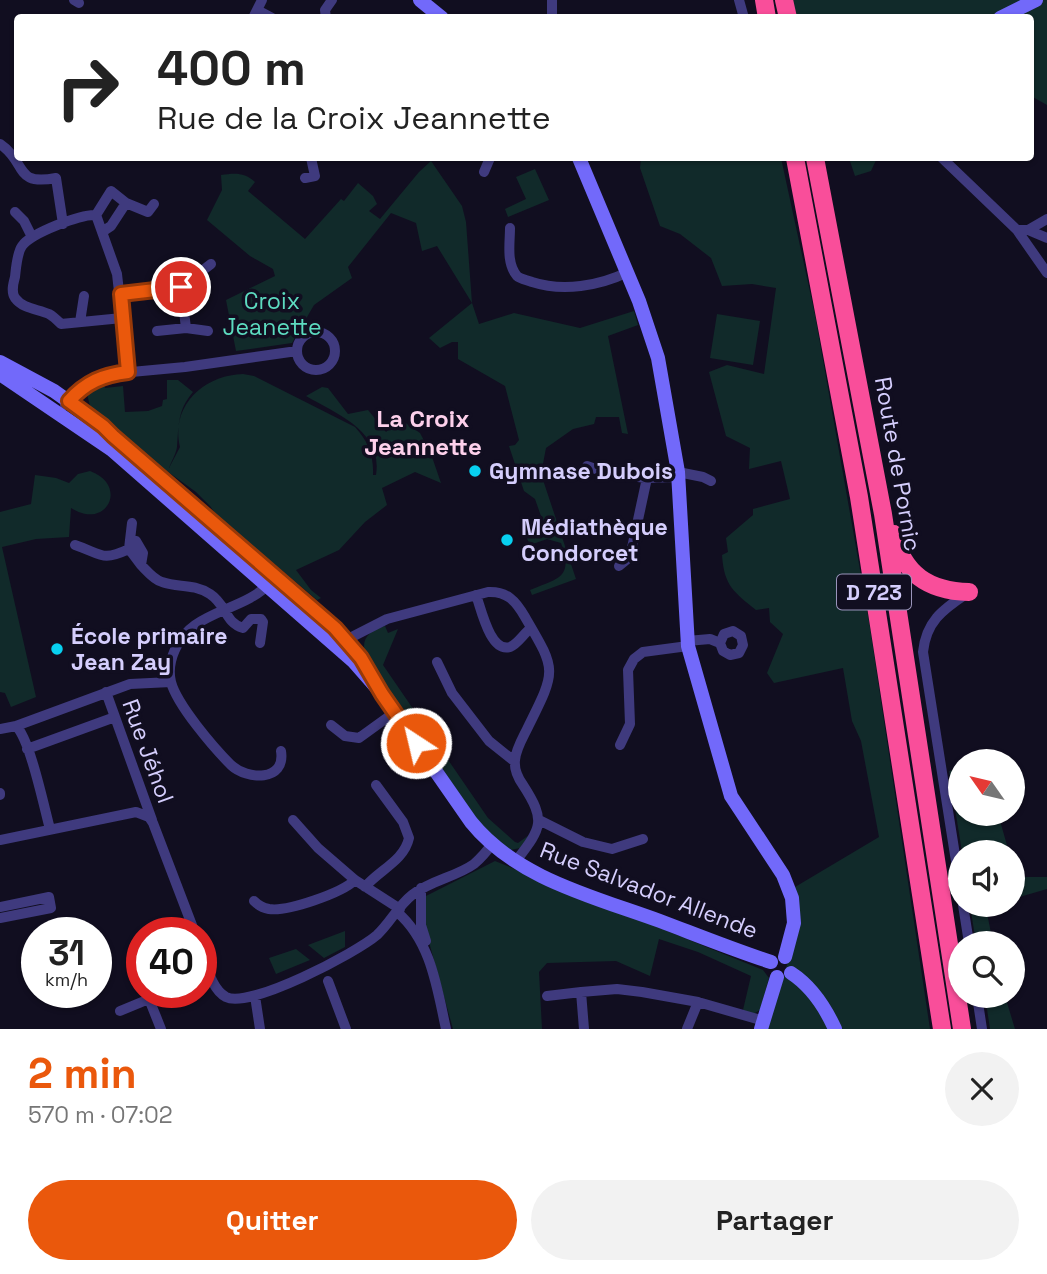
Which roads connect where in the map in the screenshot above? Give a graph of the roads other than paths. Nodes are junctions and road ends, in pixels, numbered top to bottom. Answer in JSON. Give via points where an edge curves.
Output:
{"nodes":[{"id":1,"x":421,"y":0,"type":"edge"},
{"id":2,"x":1036,"y":0,"type":"edge"},
{"id":3,"x":437,"y":14,"type":"edge"},
{"id":4,"x":1008,"y":14,"type":"edge"},
{"id":5,"x":1,"y":144,"type":"edge"},
{"id":6,"x":14,"y":156,"type":"edge"},
{"id":7,"x":17,"y":161,"type":"edge"},
{"id":8,"x":311,"y":161,"type":"edge"},
{"id":9,"x":489,"y":161,"type":"edge"},
{"id":10,"x":580,"y":161,"type":"edge"},
{"id":11,"x":795,"y":161,"type":"edge"},
{"id":12,"x":816,"y":161,"type":"edge"},
{"id":13,"x":947,"y":161,"type":"edge"},
{"id":14,"x":484,"y":172,"type":"dead end"},
{"id":15,"x":305,"y":178,"type":"dead end"},
{"id":16,"x":126,"y":202,"type":"junction"},
{"id":17,"x":154,"y":204,"type":"dead end"},
{"id":18,"x":15,"y":212,"type":"dead end"},
{"id":19,"x":96,"y":215,"type":"junction"},
{"id":20,"x":1047,"y":219,"type":"edge"},
{"id":21,"x":63,"y":224,"type":"junction"},
{"id":22,"x":510,"y":228,"type":"dead end"},
{"id":23,"x":1023,"y":230,"type":"junction"},
{"id":24,"x":102,"y":232,"type":"junction"},
{"id":25,"x":32,"y":237,"type":"junction"},
{"id":26,"x":1047,"y":238,"type":"edge"},
{"id":27,"x":211,"y":264,"type":"dead end"},
{"id":28,"x":177,"y":268,"type":"dead end"},
{"id":29,"x":628,"y":272,"type":"junction"},
{"id":30,"x":1047,"y":273,"type":"edge"},
{"id":31,"x":185,"y":285,"type":"junction"},
{"id":32,"x":121,"y":294,"type":"junction"},
{"id":33,"x":84,"y":296,"type":"dead end"},
{"id":34,"x":122,"y":318,"type":"junction"},
{"id":35,"x":80,"y":322,"type":"junction"},
{"id":36,"x":186,"y":328,"type":"junction"},
{"id":37,"x":157,"y":331,"type":"dead end"},
{"id":38,"x":208,"y":331,"type":"dead end"},
{"id":39,"x":297,"y":351,"type":"dead end"},
{"id":40,"x":0,"y":362,"type":"edge"},
{"id":41,"x":128,"y":372,"type":"junction"},
{"id":42,"x":0,"y":374,"type":"edge"},
{"id":43,"x":69,"y":401,"type":"junction"},
{"id":44,"x":58,"y":412,"type":"junction"},
{"id":45,"x":587,"y":466,"type":"dead end"},
{"id":46,"x":678,"y":475,"type":"junction"},
{"id":47,"x":647,"y":478,"type":"junction"},
{"id":48,"x":711,"y":481,"type":"dead end"},
{"id":49,"x":877,"y":483,"type":"junction"},
{"id":50,"x":132,"y":523,"type":"dead end"},
{"id":51,"x":75,"y":545,"type":"dead end"},
{"id":52,"x":129,"y":545,"type":"junction"},
{"id":53,"x":619,"y":566,"type":"dead end"},
{"id":54,"x":272,"y":580,"type":"junction"},
{"id":55,"x":969,"y":592,"type":"joint"},
{"id":56,"x":476,"y":594,"type":"junction"},
{"id":57,"x":225,"y":611,"type":"junction"},
{"id":58,"x":531,"y":628,"type":"junction"},
{"id":59,"x":260,"y":643,"type":"dead end"},
{"id":60,"x":341,"y":643,"type":"junction"},
{"id":61,"x":688,"y":643,"type":"junction"},
{"id":62,"x":720,"y":643,"type":"dead end"},
{"id":63,"x":437,"y":662,"type":"dead end"},
{"id":64,"x":171,"y":682,"type":"junction"},
{"id":65,"x":106,"y":692,"type":"junction"},
{"id":66,"x":395,"y":712,"type":"junction"},
{"id":67,"x":115,"y":717,"type":"junction"},
{"id":68,"x":331,"y":725,"type":"dead end"},
{"id":69,"x":16,"y":726,"type":"junction"},
{"id":70,"x":0,"y":729,"type":"edge"},
{"id":71,"x":620,"y":746,"type":"dead end"},
{"id":72,"x":27,"y":749,"type":"junction"},
{"id":73,"x":281,"y":751,"type":"dead end"},
{"id":74,"x":514,"y":761,"type":"junction"},
{"id":75,"x":376,"y":785,"type":"dead end"},
{"id":76,"x":293,"y":820,"type":"dead end"},
{"id":77,"x":539,"y":820,"type":"junction"},
{"id":78,"x":153,"y":823,"type":"junction"},
{"id":79,"x":50,"y":829,"type":"junction"},
{"id":80,"x":643,"y":839,"type":"dead end"},
{"id":81,"x":0,"y":840,"type":"edge"},
{"id":82,"x":953,"y":840,"type":"edge"},
{"id":83,"x":492,"y":844,"type":"junction"},
{"id":84,"x":516,"y":861,"type":"junction"},
{"id":85,"x":355,"y":880,"type":"junction"},
{"id":86,"x":365,"y":887,"type":"junction"},
{"id":87,"x":421,"y":888,"type":"junction"},
{"id":88,"x":254,"y":901,"type":"dead end"},
{"id":89,"x":0,"y":907,"type":"edge"},
{"id":90,"x":398,"y":911,"type":"junction"},
{"id":91,"x":189,"y":917,"type":"edge"},
{"id":92,"x":0,"y":918,"type":"edge"},
{"id":93,"x":778,"y":959,"type":"junction"},
{"id":94,"x":431,"y":969,"type":"junction"},
{"id":95,"x":784,"y":975,"type":"junction"},
{"id":96,"x":328,"y":981,"type":"dead end"},
{"id":97,"x":217,"y":987,"type":"edge"},
{"id":98,"x":581,"y":992,"type":"junction"},
{"id":99,"x":255,"y":996,"type":"junction"},
{"id":100,"x":547,"y":996,"type":"dead end"},
{"id":101,"x":698,"y":1002,"type":"junction"},
{"id":102,"x":127,"y":1008,"type":"edge"},
{"id":103,"x":153,"y":1008,"type":"edge"},
{"id":104,"x":979,"y":1008,"type":"edge"},
{"id":105,"x":120,"y":1011,"type":"dead end"},
{"id":106,"x":762,"y":1025,"type":"edge"},
{"id":107,"x":161,"y":1029,"type":"edge"},
{"id":108,"x":260,"y":1029,"type":"edge"},
{"id":109,"x":346,"y":1029,"type":"edge"},
{"id":110,"x":446,"y":1029,"type":"edge"},
{"id":111,"x":584,"y":1029,"type":"edge"},
{"id":112,"x":687,"y":1029,"type":"edge"},
{"id":113,"x":835,"y":1029,"type":"edge"},
{"id":114,"x":942,"y":1029,"type":"edge"},
{"id":115,"x":962,"y":1029,"type":"edge"},
{"id":116,"x":982,"y":1029,"type":"edge"}],
"edges":[{"from":1,"to":3,"type":"street"},
{"from":2,"to":4,"type":"street"},
{"from":5,"to":6,"type":"street"},
{"from":7,"to":21,"type":"street","via":[[25,176],[38,181],[56,178]]},
{"from":8,"to":15,"type":"street","via":[[316,176]]},
{"from":9,"to":14,"type":"street"},
{"from":10,"to":29,"type":"street"},
{"from":11,"to":114,"type":"highway","name":"Route de Pornic","number":"D 723","via":[[859,497]]},
{"from":12,"to":49,"type":"highway","name":"Route de Pornic","number":"D 723"},
{"from":13,"to":23,"type":"street"},
{"from":16,"to":17,"type":"street","via":[[148,212]]},
{"from":16,"to":19,"type":"street","via":[[111,191]]},
{"from":16,"to":24,"type":"street"},
{"from":18,"to":25,"type":"street"},
{"from":19,"to":21,"type":"street"},
{"from":19,"to":24,"type":"street"},
{"from":20,"to":23,"type":"street"},
{"from":21,"to":25,"type":"street"},
{"from":22,"to":29,"type":"street","via":[[510,258],[523,279],[577,286]]},
{"from":23,"to":26,"type":"street"},
{"from":23,"to":30,"type":"street"},
{"from":24,"to":32,"type":"street"},
{"from":25,"to":35,"type":"street","via":[[20,250],[14,296],[61,324]]},
{"from":27,"to":31,"type":"street"},
{"from":28,"to":31,"type":"street"},
{"from":29,"to":46,"type":"street","via":[[658,358]]},
{"from":31,"to":32,"type":"street"},
{"from":31,"to":36,"type":"street"},
{"from":32,"to":34,"type":"street"},
{"from":33,"to":35,"type":"street"},
{"from":34,"to":35,"type":"street"},
{"from":34,"to":41,"type":"street"},
{"from":36,"to":37,"type":"street"},
{"from":36,"to":38,"type":"street"},
{"from":39,"to":41,"type":"street"},
{"from":40,"to":43,"type":"street","name":"Rue Salvador Allende"},
{"from":41,"to":43,"type":"street","via":[[94,379]]},
{"from":42,"to":44,"type":"street","name":"Rue Salvador Allende"},
{"from":43,"to":44,"type":"street"},
{"from":43,"to":54,"type":"street","name":"Rue Salvador Allende","via":[[103,426]]},
{"from":44,"to":54,"type":"street","name":"Rue Salvador Allende"},
{"from":45,"to":47,"type":"street"},
{"from":46,"to":47,"type":"street"},
{"from":46,"to":48,"type":"street"},
{"from":46,"to":61,"type":"street"},
{"from":47,"to":53,"type":"street","via":[[630,557]]},
{"from":49,"to":55,"type":"highway","via":[[887,496],[905,562],[934,588]]},
{"from":49,"to":115,"type":"highway","name":"Route de Pornic","number":"D 723"},
{"from":50,"to":52,"type":"street"},
{"from":51,"to":52,"type":"street","via":[[104,557]]},
{"from":52,"to":57,"type":"street","via":[[141,565],[161,582],[199,587],[221,601]]},
{"from":54,"to":57,"type":"street"},
{"from":54,"to":60,"type":"street","name":"Rue Salvador Allende"},
{"from":55,"to":82,"type":"street","via":[[935,617],[923,652]]},
{"from":56,"to":58,"type":"street","via":[[495,591],[511,597]]},
{"from":56,"to":58,"type":"street","via":[[490,635],[499,645],[514,645]]},
{"from":56,"to":60,"type":"street","via":[[387,619]]},
{"from":57,"to":59,"type":"street","via":[[240,628],[251,619],[261,619]]},
{"from":57,"to":64,"type":"street","via":[[184,635],[173,654]]},
{"from":58,"to":74,"type":"street","via":[[546,652],[550,677]]},
{"from":60,"to":66,"type":"street","name":"Rue Salvador Allende"},
{"from":61,"to":62,"type":"street","via":[[710,639]]},
{"from":61,"to":71,"type":"street","via":[[643,652],[634,659],[628,670],[630,724]]},
{"from":61,"to":93,"type":"street","via":[[731,796],[783,875],[792,898],[794,923]]},
{"from":63,"to":74,"type":"street","via":[[452,693],[489,741]]},
{"from":64,"to":65,"type":"street","via":[[130,684]]},
{"from":64,"to":73,"type":"street","via":[[212,746],[241,772],[265,776],[275,771]]},
{"from":65,"to":67,"type":"street","name":"Rue Jéhol"},
{"from":65,"to":69,"type":"street"},
{"from":66,"to":68,"type":"street","via":[[359,738],[345,736]]},
{"from":66,"to":83,"type":"street","name":"Rue Salvador Allende","via":[[471,822]]},
{"from":67,"to":72,"type":"street"},
{"from":67,"to":78,"type":"street","name":"Rue Jéhol"},
{"from":69,"to":70,"type":"street"},
{"from":69,"to":72,"type":"street"},
{"from":72,"to":79,"type":"street"},
{"from":74,"to":77,"type":"street"},
{"from":75,"to":86,"type":"street","via":[[409,838],[402,854]]},
{"from":76,"to":85,"type":"street"},
{"from":77,"to":80,"type":"street","via":[[583,842],[612,849]]},
{"from":77,"to":84,"type":"street","via":[[536,833]]},
{"from":78,"to":79,"type":"street","via":[[136,812]]},
{"from":78,"to":91,"type":"street","name":"Rue Jéhol"},
{"from":79,"to":81,"type":"street"},
{"from":83,"to":84,"type":"street","name":"Rue Salvador Allende"},
{"from":83,"to":87,"type":"street","via":[[473,865]]},
{"from":84,"to":93,"type":"street","name":"Rue Salvador Allende","via":[[577,891]]},
{"from":85,"to":86,"type":"street"},
{"from":85,"to":88,"type":"street","via":[[338,891],[285,909],[269,909]]},
{"from":86,"to":90,"type":"street"},
{"from":87,"to":90,"type":"street"},
{"from":87,"to":94,"type":"street","via":[[421,925]]},
{"from":89,"to":92,"type":"street","via":[[49,897],[51,908]]},
{"from":90,"to":94,"type":"street","via":[[419,939]]},
{"from":90,"to":99,"type":"street","via":[[377,935],[348,955]]},
{"from":93,"to":95,"type":"street","via":[[771,970]]},
{"from":94,"to":110,"type":"street"},
{"from":95,"to":106,"type":"street"},
{"from":95,"to":113,"type":"street","via":[[800,979]]},
{"from":96,"to":109,"type":"street"},
{"from":97,"to":99,"type":"street","via":[[234,999]]},
{"from":98,"to":100,"type":"street"},
{"from":98,"to":101,"type":"street","via":[[617,989]]},
{"from":98,"to":111,"type":"street"},
{"from":99,"to":108,"type":"street"},
{"from":101,"to":106,"type":"street"},
{"from":101,"to":112,"type":"street"},
{"from":102,"to":105,"type":"street"},
{"from":103,"to":107,"type":"street"},
{"from":104,"to":116,"type":"street"}]}
